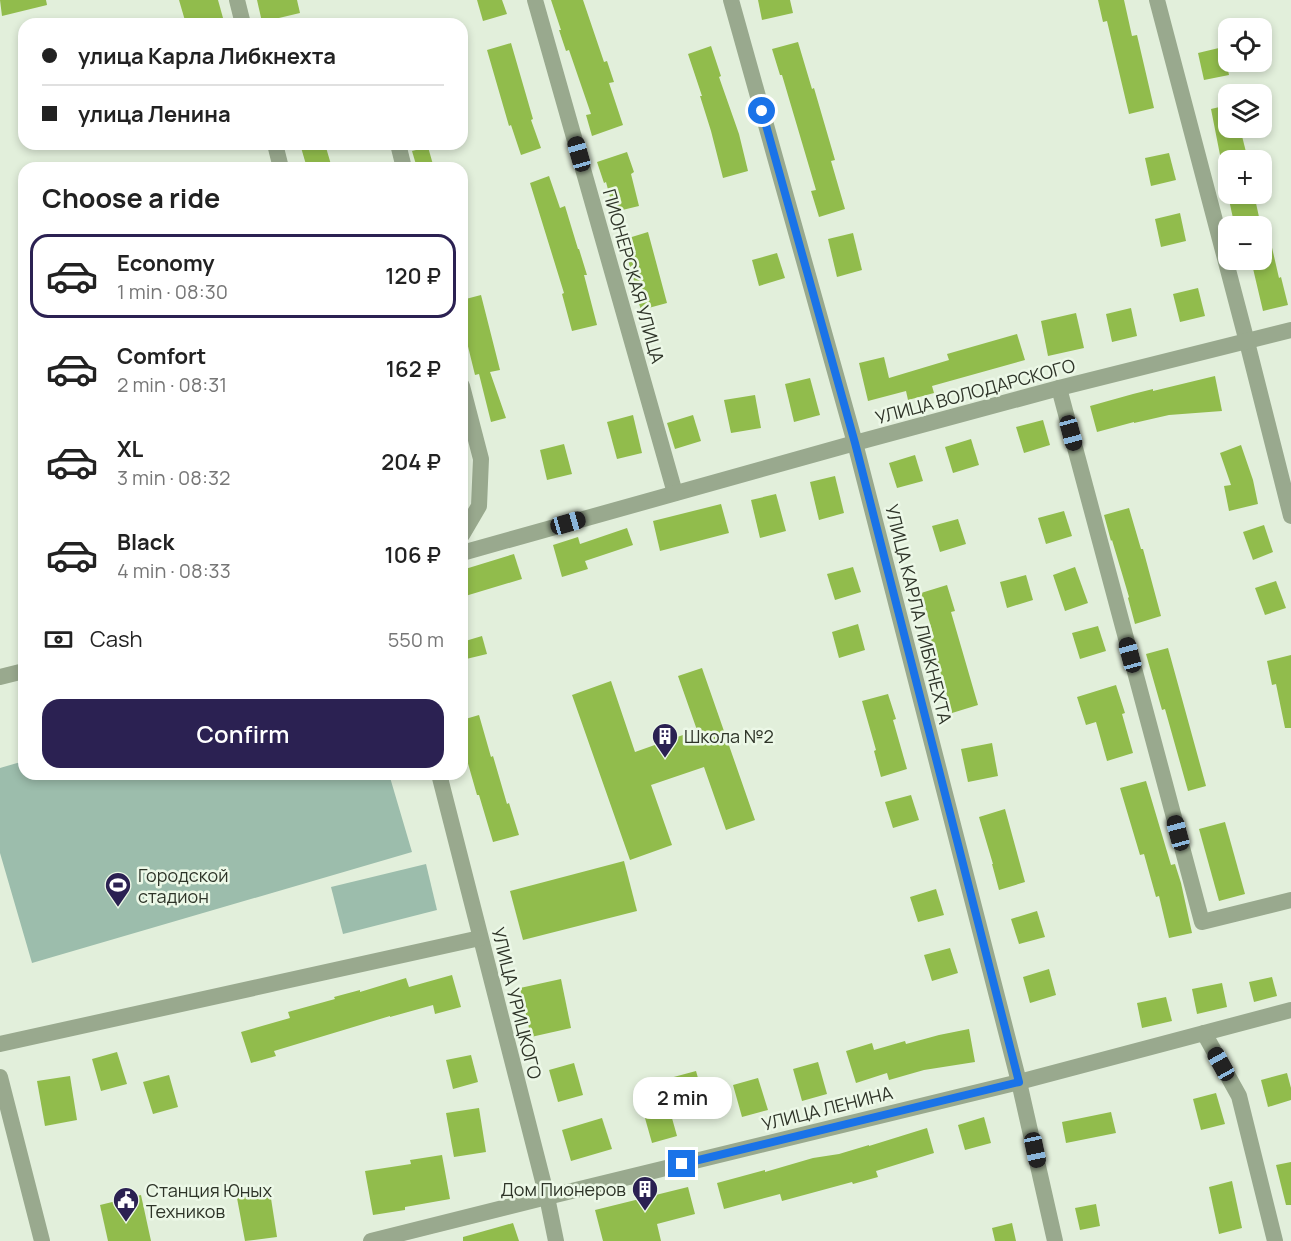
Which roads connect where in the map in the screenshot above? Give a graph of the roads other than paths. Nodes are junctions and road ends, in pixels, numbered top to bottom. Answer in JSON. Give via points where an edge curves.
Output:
{"nodes":[{"id":1,"x":237,"y":0,"type":"edge"},
{"id":2,"x":535,"y":0,"type":"edge"},
{"id":3,"x":731,"y":0,"type":"edge"},
{"id":4,"x":1157,"y":0,"type":"edge"},
{"id":5,"x":242,"y":18,"type":"edge"},
{"id":6,"x":1291,"y":330,"type":"edge"},
{"id":7,"x":1247,"y":342,"type":"junction"},
{"id":8,"x":1059,"y":388,"type":"junction"},
{"id":9,"x":468,"y":409,"type":"edge"},
{"id":10,"x":855,"y":443,"type":"junction"},
{"id":11,"x":675,"y":493,"type":"junction"},
{"id":12,"x":1291,"y":516,"type":"edge"},
{"id":13,"x":468,"y":524,"type":"edge"},
{"id":14,"x":468,"y":550,"type":"edge"},
{"id":15,"x":18,"y":672,"type":"edge"},
{"id":16,"x":0,"y":677,"type":"edge"},
{"id":17,"x":440,"y":780,"type":"edge"},
{"id":18,"x":1291,"y":900,"type":"edge"},
{"id":19,"x":480,"y":938,"type":"junction"},
{"id":20,"x":1291,"y":1010,"type":"edge"},
{"id":21,"x":1204,"y":1033,"type":"junction"},
{"id":22,"x":0,"y":1044,"type":"edge"},
{"id":23,"x":0,"y":1077,"type":"edge"},
{"id":24,"x":1019,"y":1082,"type":"junction"},
{"id":25,"x":547,"y":1197,"type":"junction"},
{"id":26,"x":42,"y":1241,"type":"edge"},
{"id":27,"x":371,"y":1241,"type":"edge"},
{"id":28,"x":556,"y":1241,"type":"edge"},
{"id":29,"x":1055,"y":1241,"type":"edge"},
{"id":30,"x":1275,"y":1241,"type":"edge"}],
"edges":[{"from":1,"to":5,"type":"street"},
{"from":2,"to":11,"type":"street","name":"ПИОНЕРСКАЯ УЛИЦА"},
{"from":3,"to":10,"type":"street","name":"УЛИЦА КАРЛА ЛИБКНЕХТА"},
{"from":4,"to":7,"type":"street"},
{"from":6,"to":7,"type":"street","name":"УЛИЦА ВОЛОДАРСКОГО"},
{"from":7,"to":8,"type":"street","name":"УЛИЦА ВОЛОДАРСКОГО"},
{"from":7,"to":12,"type":"street"},
{"from":8,"to":10,"type":"street","name":"УЛИЦА ВОЛОДАРСКОГО"},
{"from":8,"to":18,"type":"street","via":[[1202,922]]},
{"from":9,"to":13,"type":"street","via":[[481,459],[478,506]]},
{"from":10,"to":11,"type":"street","name":"УЛИЦА ВОЛОДАРСКОГО"},
{"from":10,"to":24,"type":"street","name":"УЛИЦА КАРЛА ЛИБКНЕХТА"},
{"from":11,"to":14,"type":"street","name":"УЛИЦА ВОЛОДАРСКОГО"},
{"from":15,"to":16,"type":"street"},
{"from":17,"to":19,"type":"street","name":"УЛИЦА УРИЦКОГО"},
{"from":19,"to":22,"type":"street"},
{"from":19,"to":25,"type":"street","name":"УЛИЦА УРИЦКОГО"},
{"from":20,"to":21,"type":"street","name":"УЛИЦА ЛЕНИНА"},
{"from":21,"to":24,"type":"street","name":"УЛИЦА ЛЕНИНА"},
{"from":21,"to":30,"type":"street","via":[[1239,1096]]},
{"from":23,"to":26,"type":"street"},
{"from":24,"to":25,"type":"street","name":"УЛИЦА ЛЕНИНА"},
{"from":24,"to":29,"type":"street","name":"УЛИЦА КАРЛА ЛИБКНЕХТА"},
{"from":25,"to":27,"type":"street","name":"УЛИЦА ЛЕНИНА"},
{"from":25,"to":28,"type":"street","name":"УЛИЦА УРИЦКОГО"}]}
